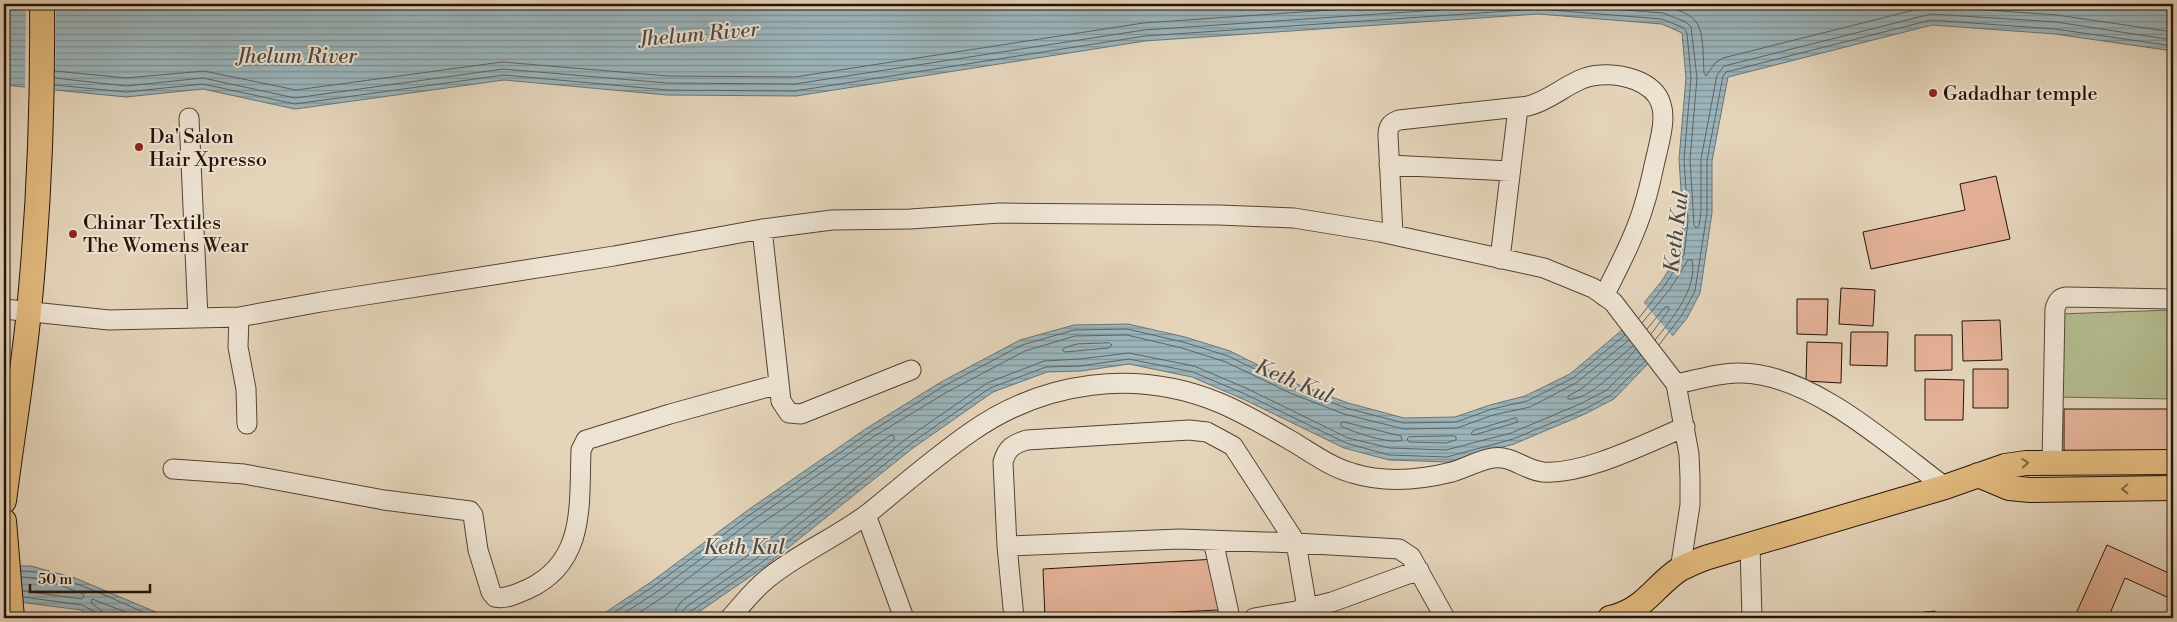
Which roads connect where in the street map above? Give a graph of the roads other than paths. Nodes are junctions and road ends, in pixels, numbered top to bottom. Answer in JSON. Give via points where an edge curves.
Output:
{"nodes":[{"id":1,"x":42,"y":4,"type":"edge"},
{"id":2,"x":1518,"y":108,"type":"junction"},
{"id":3,"x":189,"y":118,"type":"dead end"},
{"id":4,"x":1389,"y":166,"type":"junction"},
{"id":5,"x":1510,"y":171,"type":"junction"},
{"id":6,"x":762,"y":229,"type":"junction"},
{"id":7,"x":1393,"y":234,"type":"junction"},
{"id":8,"x":1500,"y":259,"type":"junction"},
{"id":9,"x":1608,"y":299,"type":"junction"},
{"id":10,"x":2173,"y":299,"type":"edge"},
{"id":11,"x":4,"y":309,"type":"edge"},
{"id":12,"x":29,"y":310,"type":"junction"},
{"id":13,"x":239,"y":317,"type":"junction"},
{"id":14,"x":198,"y":318,"type":"junction"},
{"id":15,"x":911,"y":370,"type":"dead end"},
{"id":16,"x":1673,"y":380,"type":"junction"},
{"id":17,"x":779,"y":384,"type":"junction"},
{"id":18,"x":247,"y":424,"type":"dead end"},
{"id":19,"x":1685,"y":428,"type":"junction"},
{"id":20,"x":2173,"y":462,"type":"edge"},
{"id":21,"x":2052,"y":463,"type":"junction"},
{"id":22,"x":173,"y":469,"type":"dead end"},
{"id":23,"x":1978,"y":475,"type":"junction"},
{"id":24,"x":1945,"y":487,"type":"junction"},
{"id":25,"x":2173,"y":488,"type":"edge"},
{"id":26,"x":4,"y":501,"type":"edge"},
{"id":27,"x":866,"y":515,"type":"junction"},
{"id":28,"x":4,"y":520,"type":"edge"},
{"id":29,"x":4,"y":530,"type":"edge"},
{"id":30,"x":1213,"y":540,"type":"junction"},
{"id":31,"x":1296,"y":543,"type":"junction"},
{"id":32,"x":1007,"y":546,"type":"junction"},
{"id":33,"x":1750,"y":546,"type":"junction"},
{"id":34,"x":1419,"y":570,"type":"junction"},
{"id":35,"x":1680,"y":570,"type":"junction"},
{"id":36,"x":1307,"y":608,"type":"junction"},
{"id":37,"x":12,"y":609,"type":"edge"},
{"id":38,"x":730,"y":618,"type":"edge"},
{"id":39,"x":904,"y":618,"type":"edge"},
{"id":40,"x":1014,"y":618,"type":"edge"},
{"id":41,"x":1230,"y":618,"type":"edge"},
{"id":42,"x":1254,"y":618,"type":"edge"},
{"id":43,"x":1445,"y":618,"type":"edge"},
{"id":44,"x":1610,"y":618,"type":"edge"},
{"id":45,"x":1752,"y":618,"type":"edge"}],
"edges":[{"from":1,"to":12,"type":"main road","via":[[37,186]]},
{"from":2,"to":4,"type":"street","via":[[1392,123],[1388,128]]},
{"from":2,"to":5,"type":"street"},
{"from":2,"to":9,"type":"street","via":[[1538,104],[1587,76],[1601,75],[1617,75],[1647,86],[1662,105],[1661,134],[1645,202]]},
{"from":3,"to":14,"type":"street"},
{"from":4,"to":5,"type":"street"},
{"from":4,"to":7,"type":"street"},
{"from":5,"to":8,"type":"street"},
{"from":6,"to":7,"type":"street","via":[[832,220],[1000,213],[1099,213],[1294,218]]},
{"from":6,"to":13,"type":"street"},
{"from":6,"to":17,"type":"street"},
{"from":7,"to":8,"type":"street"},
{"from":8,"to":9,"type":"street","via":[[1544,268],[1593,288]]},
{"from":9,"to":16,"type":"street"},
{"from":10,"to":21,"type":"street","via":[[2066,297],[2057,303]]},
{"from":11,"to":12,"type":"street"},
{"from":12,"to":14,"type":"street","via":[[109,320]]},
{"from":12,"to":26,"type":"main road"},
{"from":13,"to":14,"type":"street"},
{"from":13,"to":18,"type":"street","via":[[238,347],[246,390]]},
{"from":15,"to":17,"type":"street","via":[[801,414],[789,413],[784,408]]},
{"from":16,"to":19,"type":"street"},
{"from":16,"to":24,"type":"street","via":[[1739,373],[1765,375],[1794,384],[1854,420]]},
{"from":17,"to":22,"type":"street","via":[[586,440],[582,450],[578,523],[570,549],[552,574],[540,583],[505,598],[495,597],[491,592],[470,511],[384,500],[244,474]]},
{"from":19,"to":27,"type":"street","via":[[1574,469],[1531,470],[1500,457],[1416,480],[1376,477],[1352,474],[1250,417],[1189,392],[1160,385],[1103,384],[1068,389],[1008,410],[972,431]]},
{"from":19,"to":35,"type":"street","via":[[1690,505]]},
{"from":20,"to":21,"type":"main road"},
{"from":23,"to":21,"type":"main road","one_way":true,"via":[[2004,466]]},
{"from":23,"to":24,"type":"main road"},
{"from":25,"to":23,"type":"main road","one_way":true,"via":[[2030,490],[2009,488]]},
{"from":24,"to":33,"type":"main road"},
{"from":27,"to":38,"type":"street","via":[[767,578]]},
{"from":27,"to":39,"type":"street"},
{"from":28,"to":29,"type":"main road"},
{"from":29,"to":37,"type":"main road"},
{"from":30,"to":31,"type":"street"},
{"from":30,"to":32,"type":"street"},
{"from":30,"to":41,"type":"street"},
{"from":31,"to":32,"type":"street","via":[[1232,446],[1207,432],[1189,430],[1015,443],[1006,451],[1003,462]]},
{"from":31,"to":34,"type":"street","via":[[1399,549]]},
{"from":31,"to":36,"type":"street"},
{"from":32,"to":40,"type":"street"},
{"from":33,"to":35,"type":"main road","via":[[1705,558]]},
{"from":33,"to":45,"type":"street"},
{"from":34,"to":36,"type":"street"},
{"from":34,"to":43,"type":"street"},
{"from":35,"to":44,"type":"main road","via":[[1637,607]]},
{"from":36,"to":42,"type":"street"}]}
